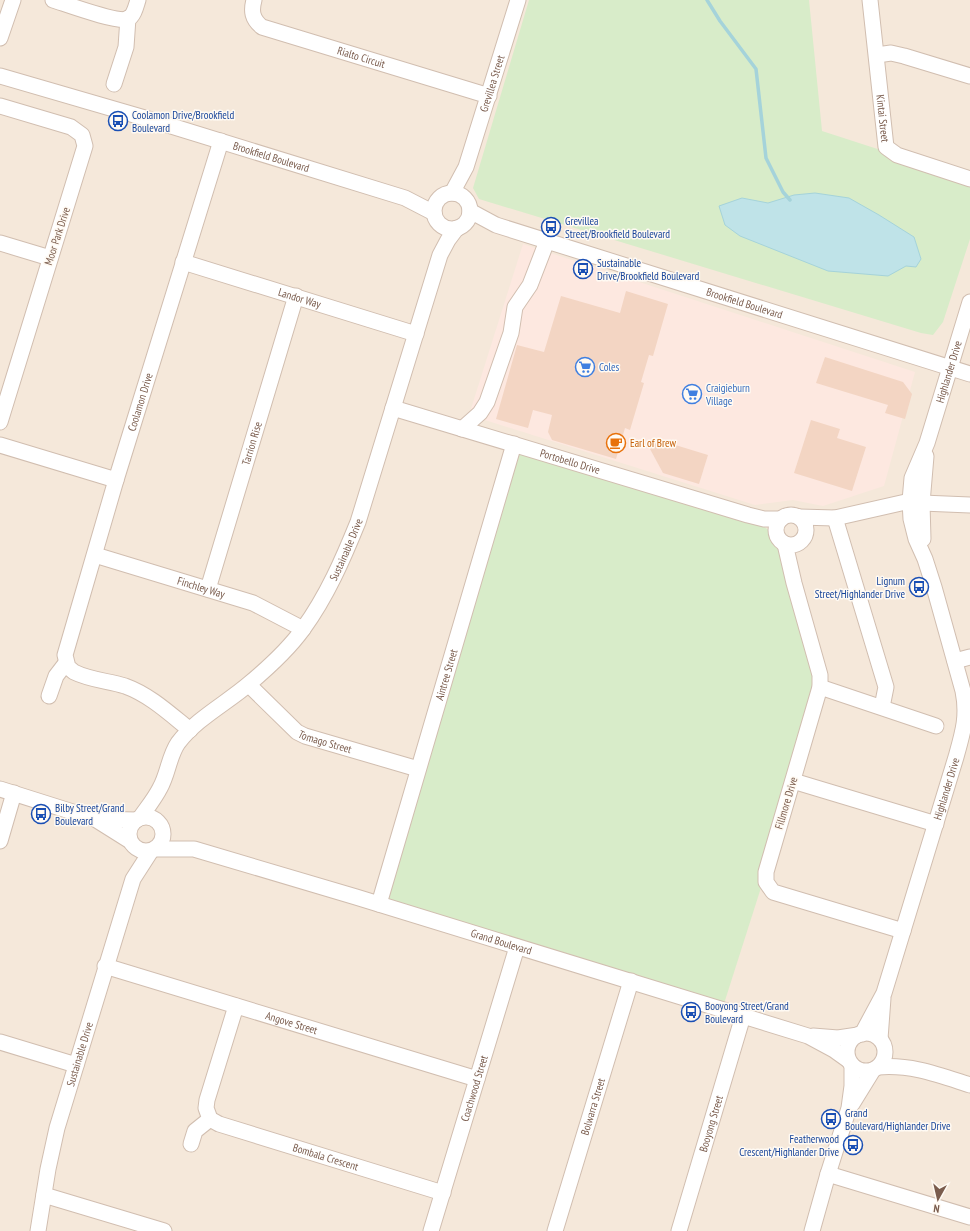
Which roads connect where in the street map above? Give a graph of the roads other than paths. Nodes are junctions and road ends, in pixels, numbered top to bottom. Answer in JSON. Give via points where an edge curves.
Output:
{"nodes":[{"id":1,"x":13,"y":0,"type":"edge"},
{"id":2,"x":53,"y":0,"type":"edge"},
{"id":3,"x":138,"y":0,"type":"edge"},
{"id":4,"x":254,"y":0,"type":"edge"},
{"id":5,"x":518,"y":0,"type":"edge"},
{"id":6,"x":870,"y":0,"type":"edge"},
{"id":7,"x":128,"y":18,"type":"junction"},
{"id":8,"x":0,"y":38,"type":"edge"},
{"id":9,"x":877,"y":55,"type":"junction"},
{"id":10,"x":0,"y":76,"type":"edge"},
{"id":11,"x":970,"y":76,"type":"edge"},
{"id":12,"x":114,"y":84,"type":"dead end"},
{"id":13,"x":489,"y":96,"type":"junction"},
{"id":14,"x":0,"y":106,"type":"edge"},
{"id":15,"x":221,"y":141,"type":"junction"},
{"id":16,"x":970,"y":178,"type":"edge"},
{"id":17,"x":453,"y":211,"type":"junction"},
{"id":18,"x":546,"y":240,"type":"junction"},
{"id":19,"x":0,"y":243,"type":"edge"},
{"id":20,"x":50,"y":258,"type":"junction"},
{"id":21,"x":183,"y":262,"type":"junction"},
{"id":22,"x":296,"y":296,"type":"junction"},
{"id":23,"x":970,"y":302,"type":"edge"},
{"id":24,"x":416,"y":334,"type":"junction"},
{"id":25,"x":950,"y":368,"type":"junction"},
{"id":26,"x":970,"y":374,"type":"edge"},
{"id":27,"x":6,"y":380,"type":"edge"},
{"id":28,"x":394,"y":408,"type":"junction"},
{"id":29,"x":0,"y":422,"type":"edge"},
{"id":30,"x":462,"y":429,"type":"junction"},
{"id":31,"x":514,"y":444,"type":"junction"},
{"id":32,"x":0,"y":445,"type":"edge"},
{"id":33,"x":116,"y":480,"type":"junction"},
{"id":34,"x":916,"y":502,"type":"junction"},
{"id":35,"x":970,"y":504,"type":"edge"},
{"id":36,"x":748,"y":515,"type":"junction"},
{"id":37,"x":799,"y":517,"type":"junction"},
{"id":38,"x":835,"y":518,"type":"junction"},
{"id":39,"x":780,"y":519,"type":"junction"},
{"id":40,"x":792,"y":539,"type":"junction"},
{"id":41,"x":95,"y":555,"type":"junction"},
{"id":42,"x":208,"y":589,"type":"junction"},
{"id":43,"x":303,"y":629,"type":"junction"},
{"id":44,"x":970,"y":657,"type":"edge"},
{"id":45,"x":955,"y":661,"type":"junction"},
{"id":46,"x":66,"y":664,"type":"junction"},
{"id":47,"x":249,"y":685,"type":"junction"},
{"id":48,"x":820,"y":687,"type":"junction"},
{"id":49,"x":49,"y":696,"type":"dead end"},
{"id":50,"x":882,"y":707,"type":"junction"},
{"id":51,"x":936,"y":726,"type":"dead end"},
{"id":52,"x":190,"y":730,"type":"junction"},
{"id":53,"x":418,"y":769,"type":"junction"},
{"id":54,"x":793,"y":781,"type":"junction"},
{"id":55,"x":160,"y":788,"type":"junction"},
{"id":56,"x":0,"y":789,"type":"edge"},
{"id":57,"x":14,"y":793,"type":"junction"},
{"id":58,"x":95,"y":819,"type":"junction"},
{"id":59,"x":138,"y":819,"type":"junction"},
{"id":60,"x":936,"y":824,"type":"junction"},
{"id":61,"x":161,"y":827,"type":"junction"},
{"id":62,"x":0,"y":841,"type":"edge"},
{"id":63,"x":132,"y":843,"type":"junction"},
{"id":64,"x":194,"y":849,"type":"junction"},
{"id":65,"x":153,"y":850,"type":"junction"},
{"id":66,"x":133,"y":880,"type":"junction"},
{"id":67,"x":379,"y":904,"type":"junction"},
{"id":68,"x":903,"y":931,"type":"junction"},
{"id":69,"x":517,"y":947,"type":"junction"},
{"id":70,"x":105,"y":966,"type":"junction"},
{"id":71,"x":631,"y":981,"type":"junction"},
{"id":72,"x":884,"y":994,"type":"junction"},
{"id":73,"x":236,"y":1006,"type":"junction"},
{"id":74,"x":743,"y":1016,"type":"junction"},
{"id":75,"x":860,"y":1034,"type":"junction"},
{"id":76,"x":808,"y":1036,"type":"junction"},
{"id":77,"x":881,"y":1041,"type":"junction"},
{"id":78,"x":0,"y":1042,"type":"edge"},
{"id":79,"x":850,"y":1062,"type":"junction"},
{"id":80,"x":76,"y":1065,"type":"junction"},
{"id":81,"x":875,"y":1069,"type":"junction"},
{"id":82,"x":918,"y":1069,"type":"junction"},
{"id":83,"x":478,"y":1079,"type":"junction"},
{"id":84,"x":970,"y":1085,"type":"edge"},
{"id":85,"x":849,"y":1108,"type":"junction"},
{"id":86,"x":210,"y":1118,"type":"junction"},
{"id":87,"x":191,"y":1144,"type":"dead end"},
{"id":88,"x":828,"y":1174,"type":"junction"},
{"id":89,"x":442,"y":1193,"type":"junction"},
{"id":90,"x":44,"y":1195,"type":"junction"},
{"id":91,"x":970,"y":1217,"type":"edge"},
{"id":92,"x":38,"y":1231,"type":"edge"},
{"id":93,"x":164,"y":1231,"type":"edge"},
{"id":94,"x":431,"y":1231,"type":"edge"},
{"id":95,"x":555,"y":1231,"type":"edge"},
{"id":96,"x":679,"y":1231,"type":"edge"},
{"id":97,"x":812,"y":1231,"type":"edge"}],
"edges":[{"from":1,"to":8,"type":"street"},
{"from":2,"to":7,"type":"street","via":[[117,19]]},
{"from":3,"to":7,"type":"street"},
{"from":4,"to":13,"type":"street","name":"Rialto Circuit","via":[[254,18],[265,28]]},
{"from":5,"to":13,"type":"street","name":"Grevillea Street"},
{"from":6,"to":9,"type":"street","name":"Kintai Street"},
{"from":7,"to":12,"type":"street","via":[[126,47]]},
{"from":9,"to":11,"type":"street","via":[[904,56]]},
{"from":9,"to":16,"type":"street","name":"Kintai Street","via":[[886,147],[897,155]]},
{"from":10,"to":15,"type":"street","name":"Brookfield Boulevard"},
{"from":13,"to":17,"type":"street","name":"Grevillea Street"},
{"from":14,"to":20,"type":"street","name":"Moor Park Drive","via":[[71,127],[84,138],[83,155]]},
{"from":15,"to":17,"type":"street","name":"Brookfield Boulevard"},
{"from":15,"to":21,"type":"street","name":"Coolamon Drive"},
{"from":17,"to":18,"type":"street","name":"Brookfield Boulevard"},
{"from":17,"to":24,"type":"street","name":"Sustainable Drive","via":[[448,240],[440,255]]},
{"from":18,"to":25,"type":"street","name":"Brookfield Boulevard"},
{"from":18,"to":30,"type":"street","via":[[530,285],[515,307],[511,333],[486,402],[480,413]]},
{"from":19,"to":20,"type":"street"},
{"from":20,"to":27,"type":"street","name":"Moor Park Drive"},
{"from":21,"to":22,"type":"street","name":"Landor Way"},
{"from":21,"to":33,"type":"street","name":"Coolamon Drive"},
{"from":22,"to":24,"type":"street","name":"Landor Way"},
{"from":22,"to":42,"type":"street","name":"Tarrion Rise"},
{"from":23,"to":25,"type":"street","name":"Highlander Drive"},
{"from":24,"to":28,"type":"street","name":"Sustainable Drive"},
{"from":25,"to":26,"type":"street","name":"Brookfield Boulevard"},
{"from":25,"to":34,"type":"street","name":"Highlander Drive","via":[[927,443]]},
{"from":27,"to":29,"type":"street","name":"Moor Park Drive"},
{"from":28,"to":30,"type":"street","name":"Portobello Drive"},
{"from":28,"to":43,"type":"street","name":"Sustainable Drive","via":[[343,561]]},
{"from":30,"to":31,"type":"street","name":"Portobello Drive"},
{"from":31,"to":36,"type":"street","name":"Portobello Drive"},
{"from":31,"to":53,"type":"street","name":"Aintree Street"},
{"from":32,"to":33,"type":"street"},
{"from":33,"to":41,"type":"street","name":"Coolamon Drive"},
{"from":34,"to":35,"type":"street"},
{"from":34,"to":38,"type":"street"},
{"from":34,"to":45,"type":"street","name":"Highlander Drive","via":[[922,517],[925,559]]},
{"from":36,"to":39,"type":"street","name":"Portobello Drive"},
{"from":36,"to":40,"type":"street","name":"Portobello Drive"},
{"from":37,"to":38,"type":"street"},
{"from":37,"to":39,"type":"street","name":"Portobello Drive","via":[[789,515]]},
{"from":37,"to":40,"type":"street","via":[[805,525]]},
{"from":38,"to":40,"type":"street"},
{"from":38,"to":50,"type":"street","via":[[886,687]]},
{"from":39,"to":40,"type":"street","via":[[776,528]]},
{"from":40,"to":48,"type":"street","name":"Fillmore Drive","via":[[794,583],[820,675]]},
{"from":41,"to":42,"type":"street","name":"Finchley Way"},
{"from":41,"to":46,"type":"street","name":"Coolamon Drive","via":[[66,650]]},
{"from":42,"to":43,"type":"street","name":"Finchley Way","via":[[253,603]]},
{"from":43,"to":47,"type":"street","name":"Sustainable Drive"},
{"from":44,"to":45,"type":"street"},
{"from":45,"to":60,"type":"street","name":"Highlander Drive","via":[[966,706],[965,719]]},
{"from":46,"to":49,"type":"street","via":[[56,676]]},
{"from":46,"to":52,"type":"street","via":[[78,674],[125,686],[141,693]]},
{"from":47,"to":52,"type":"street","name":"Sustainable Drive"},
{"from":47,"to":53,"type":"street","name":"Tomago Street","via":[[298,732],[306,736]]},
{"from":48,"to":50,"type":"street"},
{"from":48,"to":54,"type":"street","name":"Fillmore Drive"},
{"from":50,"to":51,"type":"street"},
{"from":52,"to":55,"type":"street","name":"Sustainable Drive","via":[[172,755]]},
{"from":53,"to":67,"type":"street","name":"Aintree Street"},
{"from":54,"to":60,"type":"street"},
{"from":54,"to":68,"type":"street","name":"Fillmore Drive","via":[[766,872],[766,882],[774,892]]},
{"from":55,"to":59,"type":"street","name":"Sustainable Drive"},
{"from":55,"to":61,"type":"street","name":"Sustainable Drive"},
{"from":56,"to":57,"type":"street"},
{"from":57,"to":58,"type":"street"},
{"from":57,"to":62,"type":"street"},
{"from":58,"to":59,"type":"street"},
{"from":58,"to":63,"type":"street"},
{"from":59,"to":61,"type":"street","via":[[151,818]]},
{"from":59,"to":63,"type":"street","via":[[129,829],[128,835]]},
{"from":60,"to":68,"type":"street","name":"Highlander Drive"},
{"from":61,"to":64,"type":"street","name":"Grand Boulevard"},
{"from":61,"to":65,"type":"street","via":[[162,840]]},
{"from":63,"to":65,"type":"street","via":[[142,851]]},
{"from":63,"to":66,"type":"street","name":"Sustainable Drive"},
{"from":64,"to":65,"type":"street","name":"Grand Boulevard"},
{"from":64,"to":67,"type":"street","name":"Grand Boulevard"},
{"from":65,"to":66,"type":"street","name":"Sustainable Drive"},
{"from":66,"to":70,"type":"street","name":"Sustainable Drive"},
{"from":67,"to":69,"type":"street","name":"Grand Boulevard"},
{"from":68,"to":72,"type":"street","name":"Highlander Drive"},
{"from":69,"to":71,"type":"street","name":"Grand Boulevard"},
{"from":69,"to":83,"type":"street","name":"Coachwood Street"},
{"from":70,"to":73,"type":"street","name":"Angove Street"},
{"from":70,"to":80,"type":"street","name":"Sustainable Drive"},
{"from":71,"to":74,"type":"street","name":"Grand Boulevard"},
{"from":71,"to":95,"type":"street","name":"Bolwarra Street"},
{"from":72,"to":75,"type":"street","name":"Highlander Drive"},
{"from":72,"to":77,"type":"street","name":"Highlander Drive"},
{"from":73,"to":83,"type":"street","name":"Angove Street"},
{"from":73,"to":86,"type":"street","via":[[207,1100],[206,1108]]},
{"from":74,"to":76,"type":"street","name":"Grand Boulevard"},
{"from":74,"to":96,"type":"street","name":"Booyong Street"},
{"from":75,"to":76,"type":"street","name":"Grand Boulevard","via":[[838,1038]]},
{"from":75,"to":77,"type":"street","via":[[873,1035]]},
{"from":75,"to":79,"type":"street","via":[[847,1048]]},
{"from":76,"to":79,"type":"street","name":"Grand Boulevard"},
{"from":77,"to":81,"type":"street","via":[[885,1052],[882,1063]]},
{"from":77,"to":82,"type":"street"},
{"from":78,"to":80,"type":"street"},
{"from":79,"to":81,"type":"street","via":[[862,1071]]},
{"from":79,"to":85,"type":"street","via":[[852,1086]]},
{"from":80,"to":90,"type":"street","name":"Sustainable Drive","via":[[57,1128]]},
{"from":81,"to":82,"type":"street","via":[[890,1066]]},
{"from":81,"to":85,"type":"street"},
{"from":82,"to":84,"type":"street"},
{"from":83,"to":89,"type":"street","name":"Coachwood Street"},
{"from":85,"to":88,"type":"street"},
{"from":86,"to":87,"type":"street","via":[[195,1131]]},
{"from":86,"to":89,"type":"street","name":"Bombala Crescent","via":[[218,1124]]},
{"from":88,"to":91,"type":"street"},
{"from":88,"to":97,"type":"street"},
{"from":89,"to":94,"type":"street","name":"Coachwood Street"},
{"from":90,"to":92,"type":"street","name":"Sustainable Drive"},
{"from":90,"to":93,"type":"street"}]}
